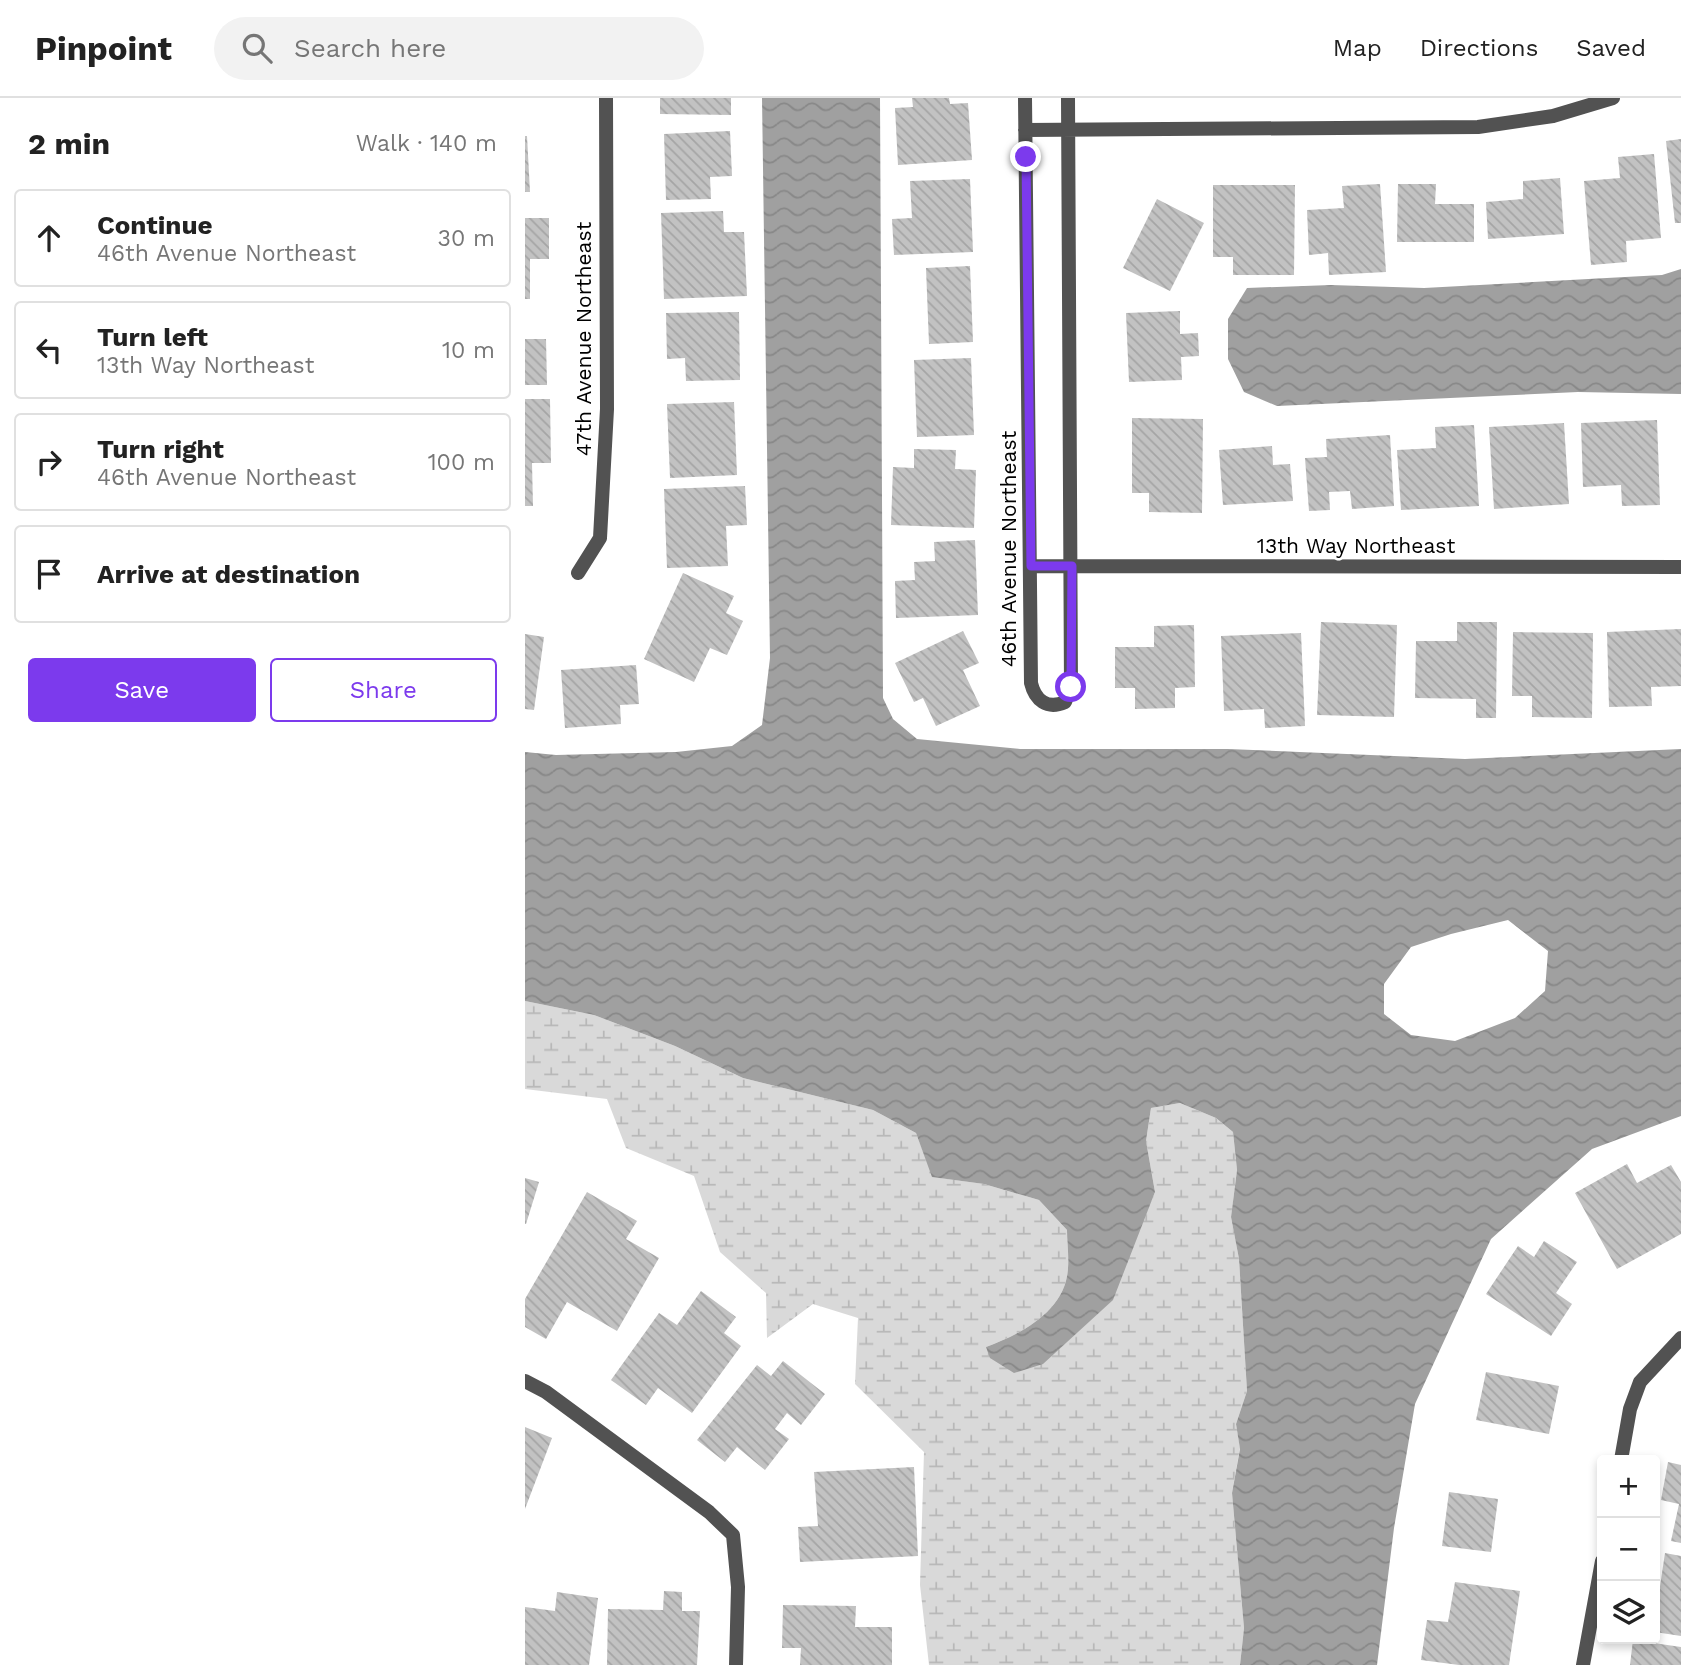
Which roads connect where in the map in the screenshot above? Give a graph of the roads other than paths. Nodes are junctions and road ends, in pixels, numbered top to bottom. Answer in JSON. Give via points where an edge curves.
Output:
{"nodes":[{"id":1,"x":605,"y":98,"type":"edge"},
{"id":2,"x":1025,"y":98,"type":"edge"},
{"id":3,"x":1068,"y":98,"type":"edge"},
{"id":4,"x":1613,"y":98,"type":"edge"},
{"id":5,"x":1068,"y":129,"type":"junction"},
{"id":6,"x":1025,"y":130,"type":"junction"},
{"id":7,"x":1031,"y":566,"type":"junction"},
{"id":8,"x":1072,"y":566,"type":"junction"},
{"id":9,"x":1681,"y":567,"type":"edge"},
{"id":10,"x":578,"y":573,"type":"dead end"},
{"id":11,"x":1681,"y":1338,"type":"edge"},
{"id":12,"x":525,"y":1381,"type":"edge"},
{"id":13,"x":1622,"y":1455,"type":"edge"},
{"id":14,"x":1598,"y":1581,"type":"edge"},
{"id":15,"x":736,"y":1665,"type":"edge"},
{"id":16,"x":1583,"y":1665,"type":"edge"}],
"edges":[{"from":1,"to":10,"type":"street","name":"47th Avenue Northeast","via":[[607,409],[603,486],[600,538]]},
{"from":2,"to":6,"type":"street","name":"46th Avenue Northeast"},
{"from":3,"to":5,"type":"street","name":"46th Avenue Northeast"},
{"from":4,"to":5,"type":"street","via":[[1553,116],[1478,127]]},
{"from":5,"to":6,"type":"street"},
{"from":5,"to":8,"type":"street","name":"46th Avenue Northeast"},
{"from":6,"to":7,"type":"street","name":"46th Avenue Northeast"},
{"from":7,"to":8,"type":"street","name":"13th Way Northeast"},
{"from":7,"to":8,"type":"street","name":"46th Avenue Northeast","via":[[1031,683],[1033,694],[1048,705],[1065,702],[1071,687]]},
{"from":8,"to":9,"type":"street","name":"13th Way Northeast"},
{"from":11,"to":13,"type":"street","via":[[1640,1381]]},
{"from":12,"to":15,"type":"street","via":[[709,1512],[733,1535],[738,1587]]},
{"from":14,"to":16,"type":"street"}]}
